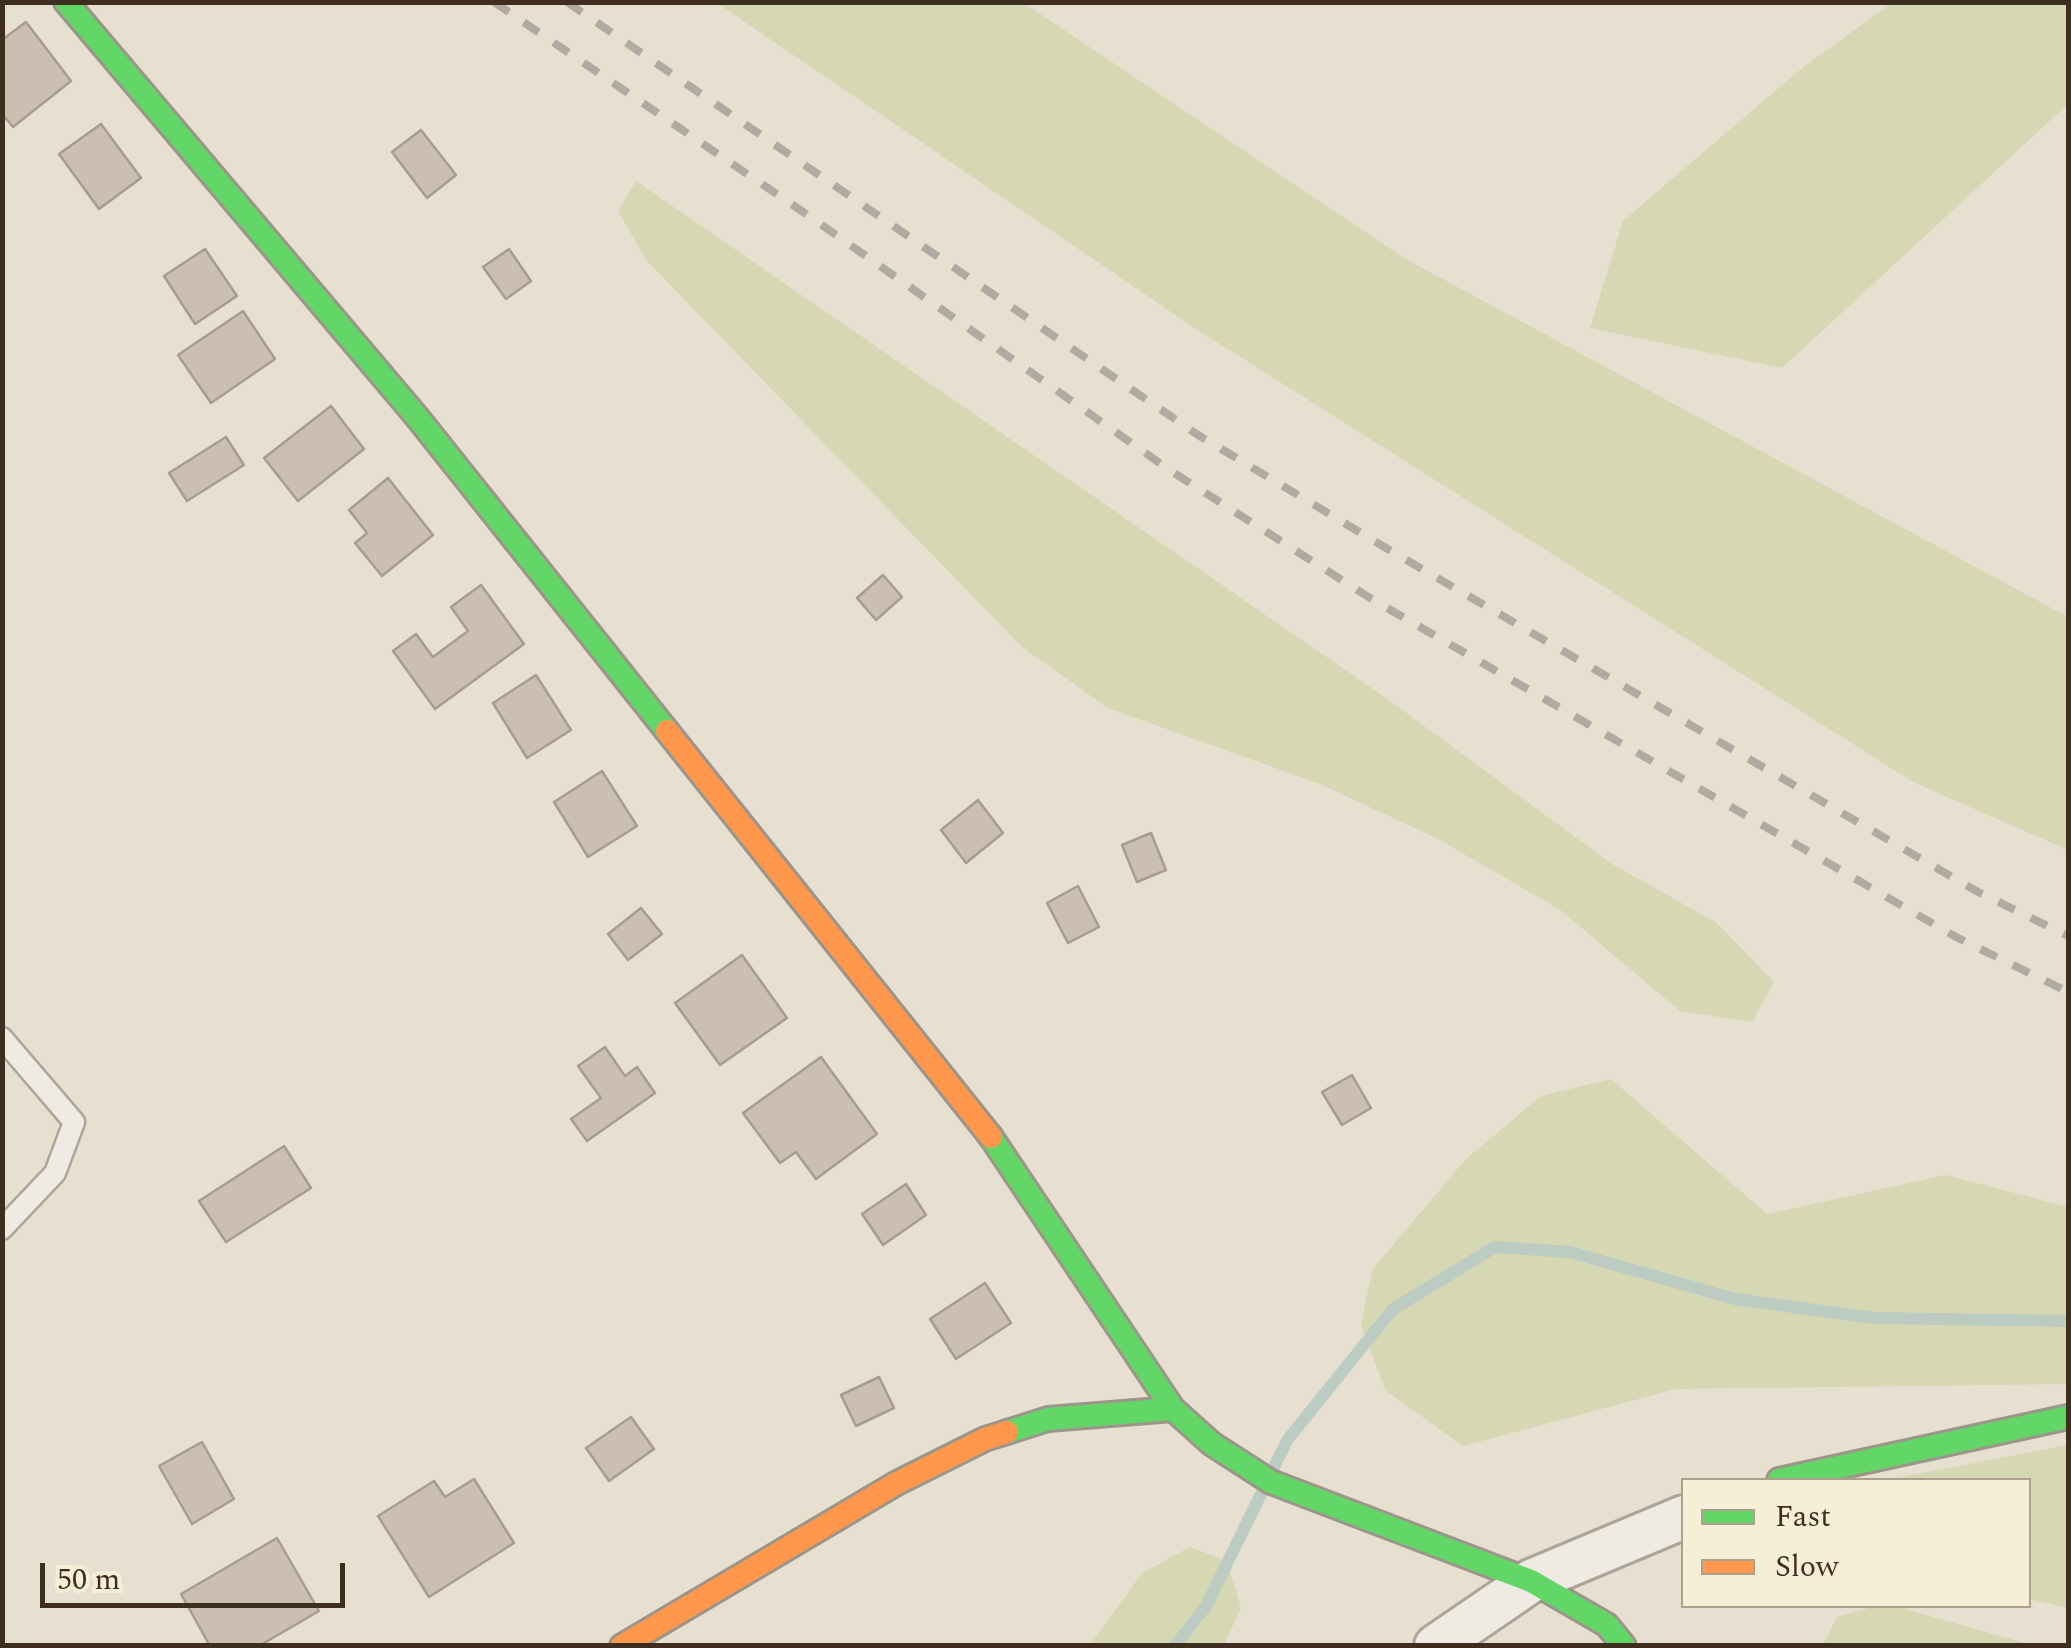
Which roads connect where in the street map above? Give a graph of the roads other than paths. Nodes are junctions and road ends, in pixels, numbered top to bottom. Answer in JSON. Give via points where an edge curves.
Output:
{"nodes":[{"id":1,"x":66,"y":2,"type":"edge"},
{"id":2,"x":2,"y":1038,"type":"edge"},
{"id":3,"x":2,"y":1229,"type":"edge"},
{"id":4,"x":1173,"y":1409,"type":"junction"},
{"id":5,"x":2068,"y":1416,"type":"edge"},
{"id":6,"x":1788,"y":1478,"type":"edge"},
{"id":7,"x":1681,"y":1518,"type":"edge"},
{"id":8,"x":1531,"y":1581,"type":"junction"},
{"id":9,"x":622,"y":1646,"type":"edge"},
{"id":10,"x":1436,"y":1646,"type":"edge"},
{"id":11,"x":1624,"y":1646,"type":"edge"}],
"edges":[{"from":1,"to":4,"type":"street","via":[[416,417],[976,1118]]},
{"from":2,"to":3,"type":"lane","via":[[74,1122],[55,1173]]},
{"from":4,"to":8,"type":"street","via":[[1271,1482]]},
{"from":4,"to":9,"type":"street","via":[[1048,1419],[986,1439],[897,1483]]},
{"from":5,"to":6,"type":"street"},
{"from":7,"to":8,"type":"street"},
{"from":8,"to":10,"type":"street"},
{"from":8,"to":11,"type":"street","via":[[1607,1625]]}]}
